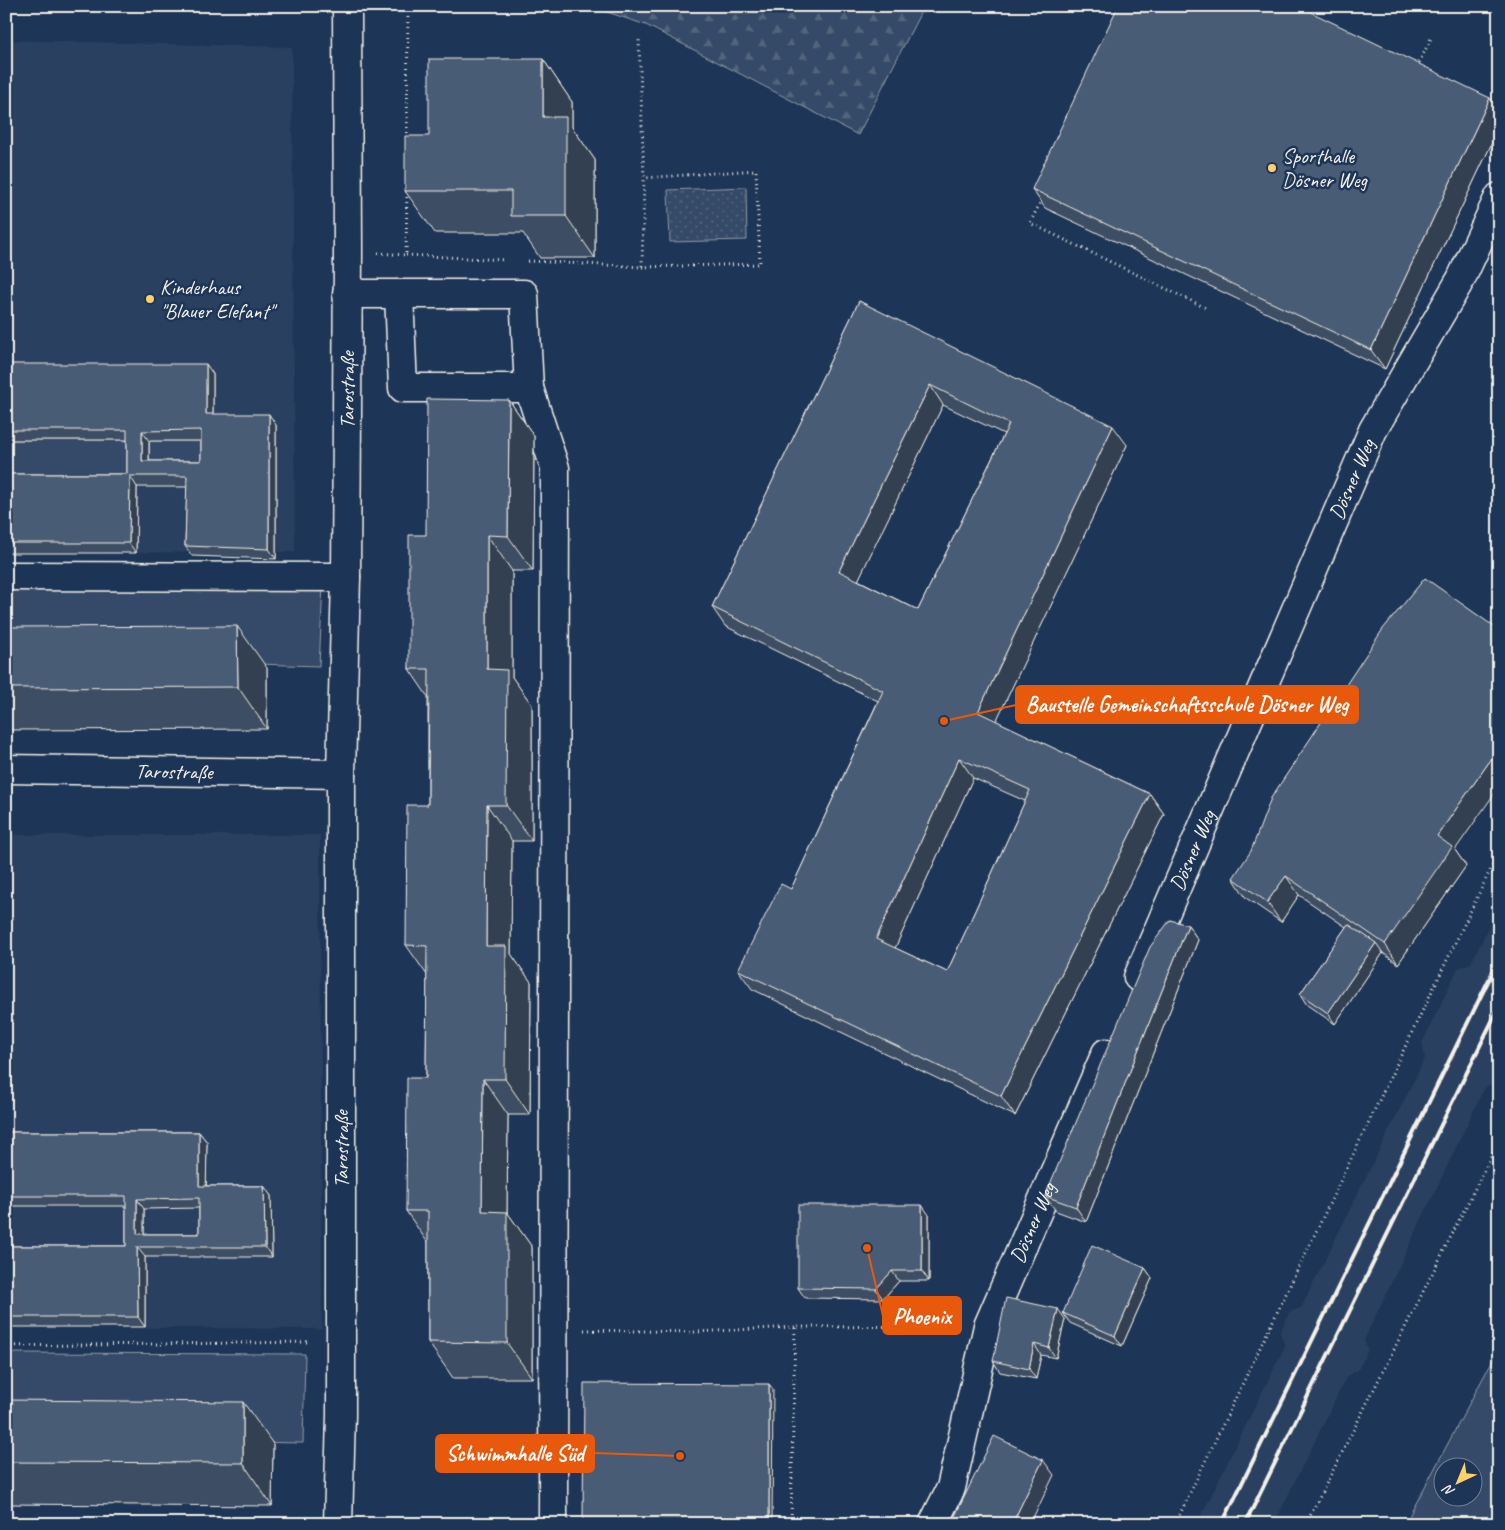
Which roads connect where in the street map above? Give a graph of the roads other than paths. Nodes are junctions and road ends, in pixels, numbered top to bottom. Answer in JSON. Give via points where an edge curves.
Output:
{"nodes":[{"id":1,"x":347,"y":6,"type":"edge"},
{"id":2,"x":1499,"y":197,"type":"edge"},
{"id":3,"x":347,"y":294,"type":"junction"},
{"id":4,"x":399,"y":294,"type":"junction"},
{"id":5,"x":529,"y":388,"type":"junction"},
{"id":6,"x":6,"y":576,"type":"edge"},
{"id":7,"x":346,"y":577,"type":"junction"},
{"id":8,"x":6,"y":769,"type":"edge"},
{"id":9,"x":341,"y":774,"type":"junction"},
{"id":10,"x":1130,"y":996,"type":"edge"},
{"id":11,"x":1114,"y":1033,"type":"edge"},
{"id":12,"x":338,"y":1524,"type":"edge"},
{"id":13,"x":553,"y":1524,"type":"edge"},
{"id":14,"x":932,"y":1524,"type":"edge"}],
"edges":[{"from":1,"to":3,"type":"street","name":"Tarostraße"},
{"from":2,"to":10,"type":"street","name":"Dösner Weg","via":[[1461,279],[1373,430]]},
{"from":3,"to":4,"type":"street"},
{"from":3,"to":7,"type":"street","name":"Tarostraße"},
{"from":4,"to":5,"type":"street","via":[[524,294]]},
{"from":4,"to":5,"type":"street","via":[[403,388]]},
{"from":5,"to":13,"type":"street","via":[[556,468]]},
{"from":6,"to":7,"type":"street"},
{"from":7,"to":9,"type":"street","name":"Tarostraße"},
{"from":8,"to":9,"type":"street","name":"Tarostraße"},
{"from":9,"to":12,"type":"street","name":"Tarostraße"},
{"from":11,"to":14,"type":"street","name":"Dösner Weg","via":[[988,1326],[951,1488]]}]}
